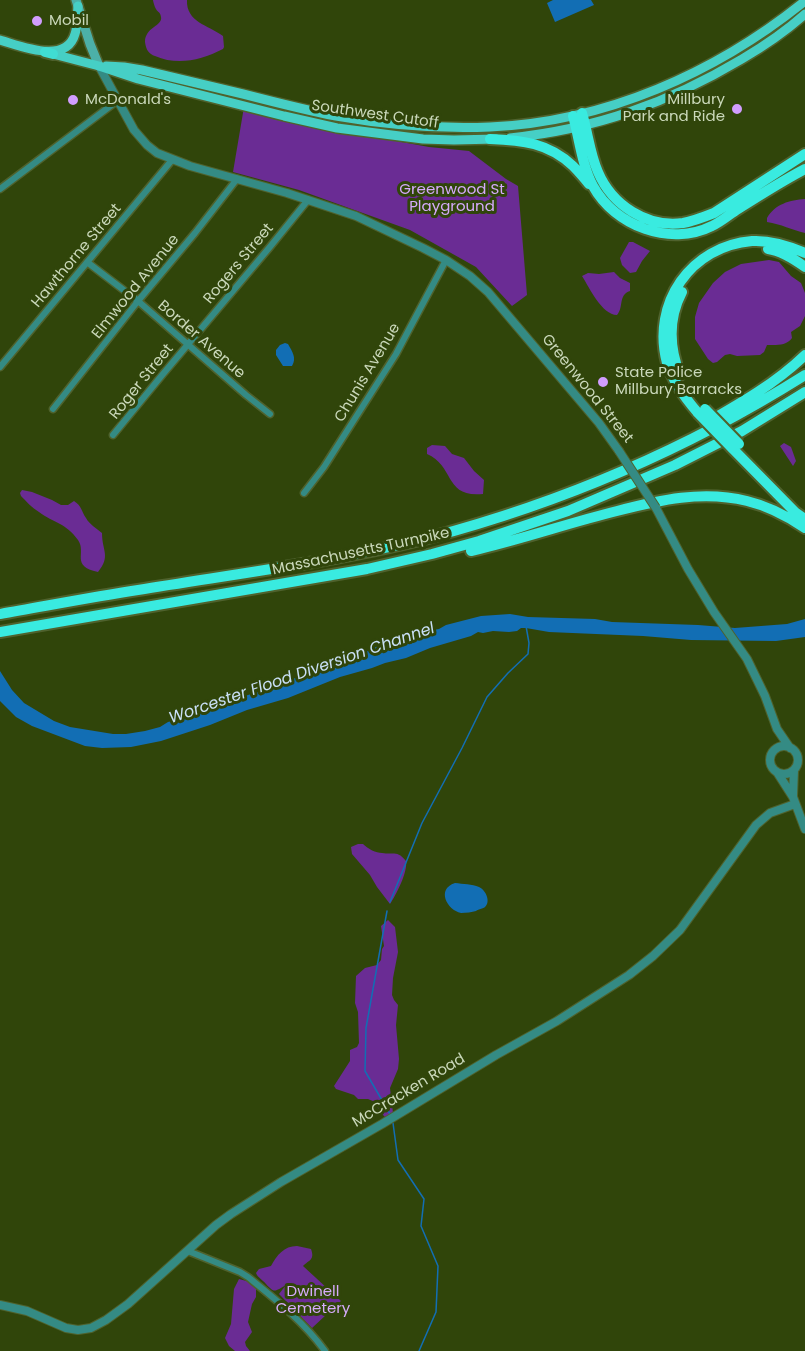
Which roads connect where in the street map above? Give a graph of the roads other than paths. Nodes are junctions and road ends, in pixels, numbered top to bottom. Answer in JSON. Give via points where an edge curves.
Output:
{"nodes":[{"id":1,"x":805,"y":1,"type":"edge"},
{"id":2,"x":77,"y":3,"type":"edge"},
{"id":3,"x":805,"y":14,"type":"edge"},
{"id":4,"x":0,"y":40,"type":"edge"},
{"id":5,"x":49,"y":53,"type":"junction"},
{"id":6,"x":99,"y":66,"type":"junction"},
{"id":7,"x":117,"y":101,"type":"junction"},
{"id":8,"x":579,"y":120,"type":"junction"},
{"id":9,"x":490,"y":139,"type":"junction"},
{"id":10,"x":805,"y":154,"type":"edge"},
{"id":11,"x":172,"y":160,"type":"junction"},
{"id":12,"x":805,"y":169,"type":"edge"},
{"id":13,"x":237,"y":179,"type":"junction"},
{"id":14,"x":0,"y":189,"type":"edge"},
{"id":15,"x":600,"y":196,"type":"junction"},
{"id":16,"x":308,"y":200,"type":"junction"},
{"id":17,"x":805,"y":253,"type":"edge"},
{"id":18,"x":446,"y":260,"type":"junction"},
{"id":19,"x":87,"y":262,"type":"junction"},
{"id":20,"x":805,"y":267,"type":"edge"},
{"id":21,"x":138,"y":301,"type":"junction"},
{"id":22,"x":188,"y":344,"type":"junction"},
{"id":23,"x":805,"y":355,"type":"edge"},
{"id":24,"x":0,"y":367,"type":"edge"},
{"id":25,"x":805,"y":375,"type":"edge"},
{"id":26,"x":805,"y":392,"type":"edge"},
{"id":27,"x":53,"y":409,"type":"dead end"},
{"id":28,"x":701,"y":411,"type":"junction"},
{"id":29,"x":270,"y":414,"type":"dead end"},
{"id":30,"x":114,"y":435,"type":"dead end"},
{"id":31,"x":736,"y":446,"type":"junction"},
{"id":32,"x":635,"y":466,"type":"junction"},
{"id":33,"x":304,"y":493,"type":"dead end"},
{"id":34,"x":805,"y":512,"type":"edge"},
{"id":35,"x":805,"y":519,"type":"edge"},
{"id":36,"x":805,"y":528,"type":"edge"},
{"id":37,"x":400,"y":562,"type":"junction"},
{"id":38,"x":0,"y":614,"type":"edge"},
{"id":39,"x":0,"y":632,"type":"edge"},
{"id":40,"x":777,"y":729,"type":"junction"},
{"id":41,"x":790,"y":748,"type":"junction"},
{"id":42,"x":775,"y":751,"type":"junction"},
{"id":43,"x":797,"y":754,"type":"junction"},
{"id":44,"x":805,"y":759,"type":"edge"},
{"id":45,"x":805,"y":768,"type":"edge"},
{"id":46,"x":795,"y":770,"type":"junction"},
{"id":47,"x":777,"y":772,"type":"junction"},
{"id":48,"x":794,"y":801,"type":"junction"},
{"id":49,"x":805,"y":829,"type":"edge"},
{"id":50,"x":188,"y":1251,"type":"junction"},
{"id":51,"x":0,"y":1305,"type":"edge"},
{"id":52,"x":325,"y":1351,"type":"edge"}],
"edges":[{"from":1,"to":8,"type":"main road","name":"Southwest Cutoff","via":[[757,37],[700,70]]},
{"from":2,"to":5,"type":"main road","via":[[72,42]]},
{"from":2,"to":6,"type":"main road","name":"Greenwood Street"},
{"from":3,"to":8,"type":"main road","name":"Southwest Cutoff","via":[[758,50],[689,89],[641,109]]},
{"from":4,"to":5,"type":"main road","name":"Southwest Cutoff"},
{"from":5,"to":6,"type":"main road","name":"Southwest Cutoff"},
{"from":6,"to":7,"type":"street","name":"Greenwood Street"},
{"from":6,"to":8,"type":"main road","name":"Southwest Cutoff","via":[[142,70],[304,109],[389,123],[490,127]]},
{"from":6,"to":9,"type":"main road","name":"Southwest Cutoff","via":[[138,80],[337,128],[423,139]]},
{"from":7,"to":11,"type":"street","name":"Greenwood Street","via":[[142,140]]},
{"from":7,"to":14,"type":"street"},
{"from":8,"to":9,"type":"main road","name":"Southwest Cutoff","via":[[536,134]]},
{"from":8,"to":10,"type":"highway","via":[[597,170],[613,197],[640,216],[663,222],[682,223],[705,217]]},
{"from":8,"to":15,"type":"highway","via":[[586,168]]},
{"from":9,"to":15,"type":"highway","via":[[519,140],[557,153]]},
{"from":11,"to":13,"type":"street","name":"Greenwood Street"},
{"from":11,"to":19,"type":"street","name":"Hawthorne Street"},
{"from":12,"to":15,"type":"highway","via":[[712,226],[690,233],[670,235],[636,225],[622,218]]},
{"from":13,"to":16,"type":"street","name":"Greenwood Street"},
{"from":13,"to":21,"type":"street","name":"Elmwood Avenue"},
{"from":16,"to":18,"type":"street","name":"Greenwood Street","via":[[356,216]]},
{"from":16,"to":22,"type":"street","name":"Rogers Street"},
{"from":17,"to":28,"type":"highway","via":[[769,242],[740,243],[709,254],[678,285],[666,311],[665,352],[678,388]]},
{"from":18,"to":33,"type":"street","name":"Chunis Avenue","via":[[396,354]]},
{"from":18,"to":40,"type":"street","name":"Greenwood Street","bridge":true,"via":[[488,292],[619,451],[656,508],[688,570],[737,644],[761,687]]},
{"from":19,"to":21,"type":"street","name":"Border Avenue"},
{"from":19,"to":24,"type":"street","name":"Hawthorne Street"},
{"from":20,"to":28,"type":"highway","via":[[776,250],[749,248],[716,259],[689,280],[673,314],[670,338],[676,366]]},
{"from":21,"to":22,"type":"street","name":"Border Avenue"},
{"from":21,"to":27,"type":"street","name":"Elmwood Avenue"},
{"from":22,"to":29,"type":"street","name":"Border Avenue"},
{"from":22,"to":30,"type":"street","name":"Roger Street"},
{"from":23,"to":32,"type":"highway","via":[[753,395]]},
{"from":25,"to":32,"type":"highway","name":"Massachusetts Turnpike"},
{"from":26,"to":37,"type":"highway","name":"Massachusetts Turnpike","via":[[721,443],[612,493],[507,532]]},
{"from":28,"to":31,"type":"highway","bridge":true},
{"from":31,"to":34,"type":"highway"},
{"from":31,"to":35,"type":"highway"},
{"from":32,"to":38,"type":"highway","name":"Massachusetts Turnpike","via":[[490,520],[385,548]]},
{"from":36,"to":37,"type":"highway","via":[[746,500],[702,495],[659,500],[474,550]]},
{"from":37,"to":39,"type":"highway","name":"Massachusetts Turnpike"},
{"from":40,"to":41,"type":"street","name":"Greenwood Street"},
{"from":40,"to":42,"type":"street","name":"Greenwood Street"},
{"from":41,"to":42,"type":"street"},
{"from":41,"to":43,"type":"street"},
{"from":42,"to":47,"type":"street","via":[[771,762]]},
{"from":43,"to":44,"type":"street"},
{"from":43,"to":46,"type":"street"},
{"from":45,"to":46,"type":"street"},
{"from":46,"to":47,"type":"street"},
{"from":46,"to":48,"type":"street"},
{"from":47,"to":48,"type":"street"},
{"from":48,"to":49,"type":"street"},
{"from":48,"to":50,"type":"street","name":"McCracken Road","via":[[756,825],[680,930],[629,975],[280,1182],[224,1219]]},
{"from":50,"to":51,"type":"street","name":"McCracken Road","via":[[128,1304],[91,1328],[66,1328],[27,1311]]},
{"from":50,"to":52,"type":"street","via":[[248,1277],[297,1319]]}]}
